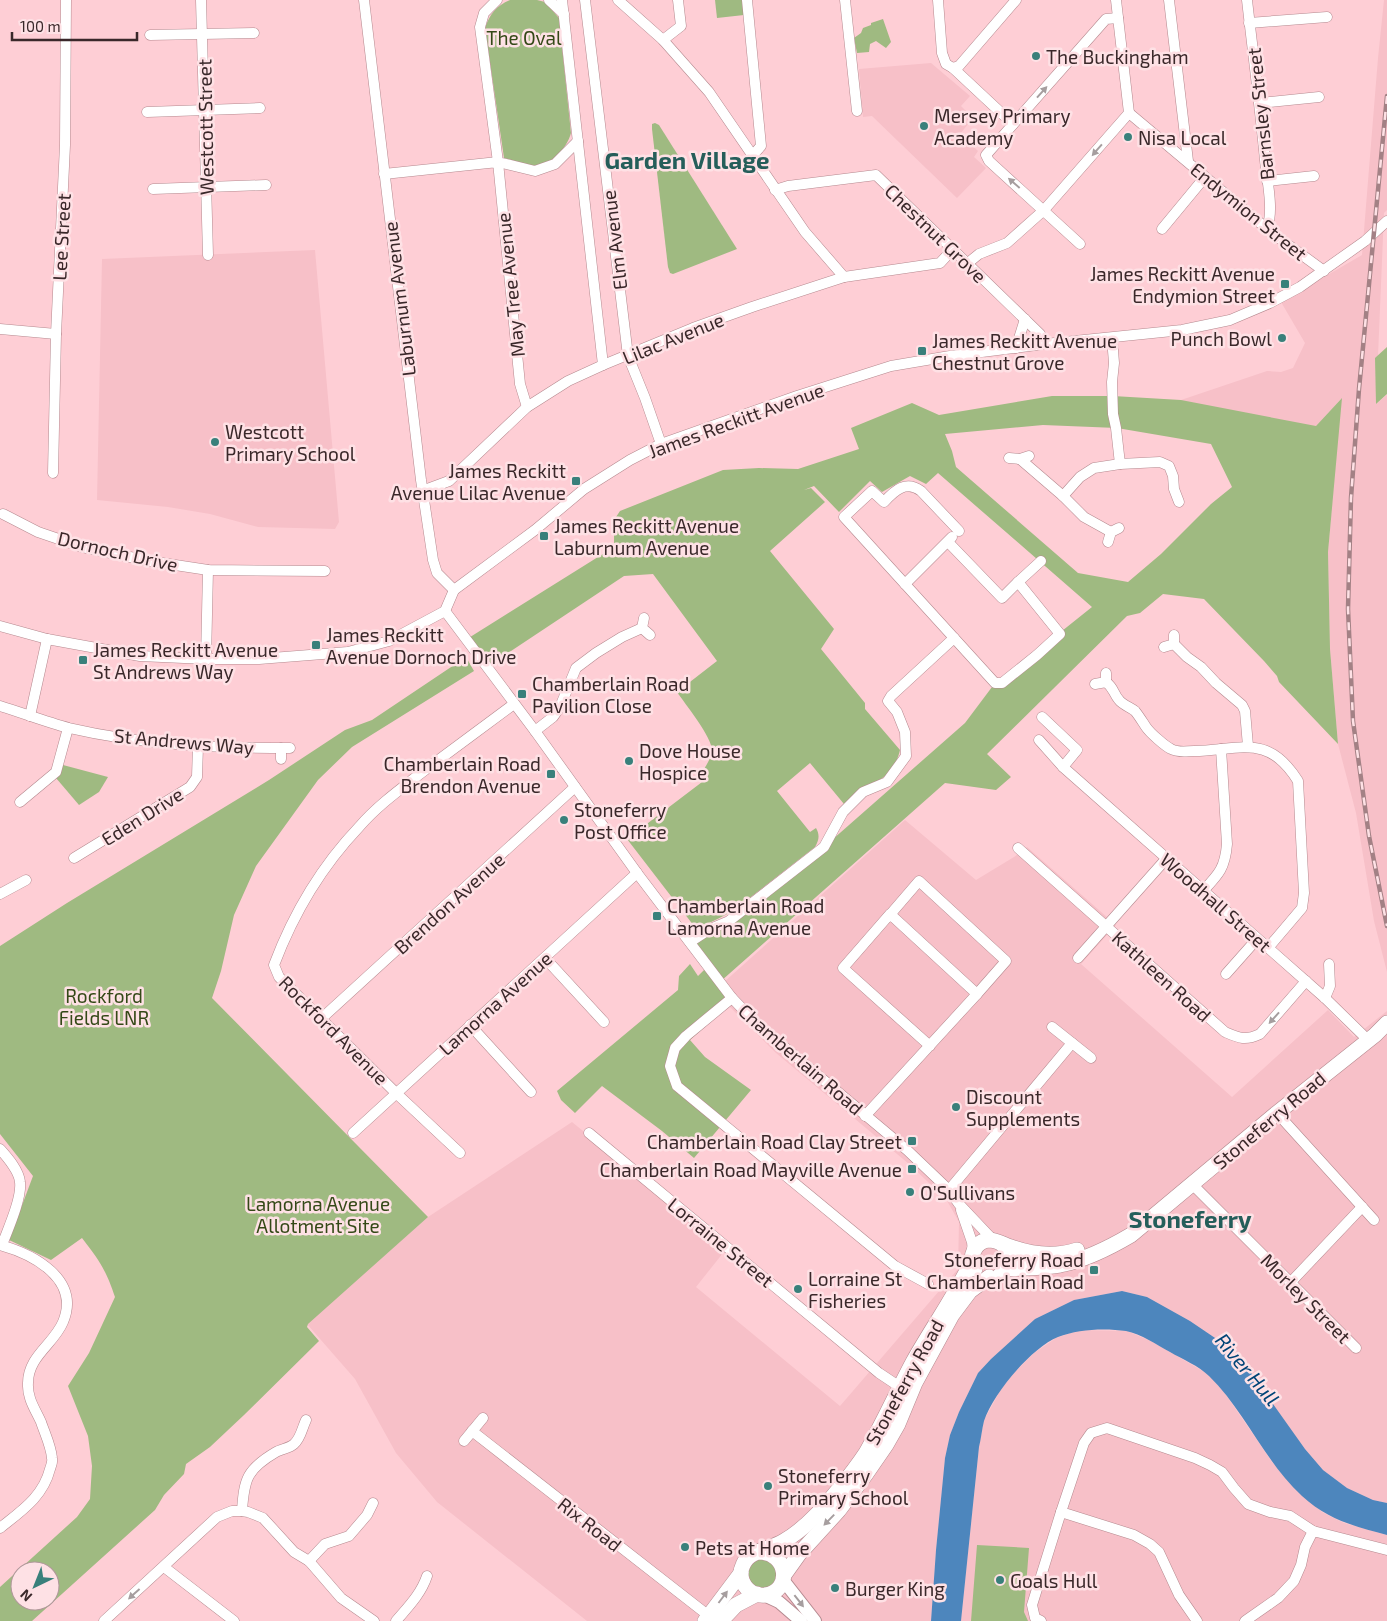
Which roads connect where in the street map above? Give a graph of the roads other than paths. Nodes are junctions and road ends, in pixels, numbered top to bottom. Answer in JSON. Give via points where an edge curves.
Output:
{"nodes":[{"id":1,"x":66,"y":0,"type":"edge"},
{"id":2,"x":201,"y":0,"type":"edge"},
{"id":3,"x":364,"y":0,"type":"edge"},
{"id":4,"x":497,"y":0,"type":"edge"},
{"id":5,"x":550,"y":0,"type":"edge"},
{"id":6,"x":562,"y":0,"type":"edge"},
{"id":7,"x":585,"y":0,"type":"edge"},
{"id":8,"x":618,"y":0,"type":"edge"},
{"id":9,"x":678,"y":0,"type":"edge"},
{"id":10,"x":747,"y":0,"type":"edge"},
{"id":11,"x":845,"y":0,"type":"edge"},
{"id":12,"x":938,"y":0,"type":"edge"},
{"id":13,"x":1015,"y":0,"type":"edge"},
{"id":14,"x":1116,"y":0,"type":"edge"},
{"id":15,"x":1169,"y":0,"type":"edge"},
{"id":16,"x":1247,"y":0,"type":"edge"},
{"id":17,"x":564,"y":14,"type":"junction"},
{"id":18,"x":1326,"y":17,"type":"dead end"},
{"id":19,"x":1118,"y":18,"type":"junction"},
{"id":20,"x":1249,"y":23,"type":"junction"},
{"id":21,"x":254,"y":32,"type":"dead end"},
{"id":22,"x":150,"y":35,"type":"dead end"},
{"id":23,"x":202,"y":35,"type":"junction"},
{"id":24,"x":663,"y":40,"type":"junction"},
{"id":25,"x":956,"y":67,"type":"junction"},
{"id":26,"x":1319,"y":97,"type":"dead end"},
{"id":27,"x":1260,"y":102,"type":"junction"},
{"id":28,"x":260,"y":108,"type":"dead end"},
{"id":29,"x":204,"y":111,"type":"junction"},
{"id":30,"x":857,"y":111,"type":"dead end"},
{"id":31,"x":147,"y":112,"type":"dead end"},
{"id":32,"x":1129,"y":113,"type":"junction"},
{"id":33,"x":1013,"y":124,"type":"junction"},
{"id":34,"x":578,"y":142,"type":"junction"},
{"id":35,"x":752,"y":156,"type":"junction"},
{"id":36,"x":498,"y":162,"type":"junction"},
{"id":37,"x":1188,"y":162,"type":"junction"},
{"id":38,"x":384,"y":174,"type":"junction"},
{"id":39,"x":1314,"y":176,"type":"dead end"},
{"id":40,"x":1205,"y":177,"type":"junction"},
{"id":41,"x":1267,"y":181,"type":"junction"},
{"id":42,"x":266,"y":185,"type":"dead end"},
{"id":43,"x":206,"y":187,"type":"junction"},
{"id":44,"x":153,"y":189,"type":"dead end"},
{"id":45,"x":775,"y":190,"type":"junction"},
{"id":46,"x":1044,"y":210,"type":"junction"},
{"id":47,"x":1387,"y":221,"type":"edge"},
{"id":48,"x":1267,"y":228,"type":"junction"},
{"id":49,"x":1162,"y":229,"type":"dead end"},
{"id":50,"x":1080,"y":244,"type":"dead end"},
{"id":51,"x":953,"y":250,"type":"junction"},
{"id":52,"x":208,"y":255,"type":"dead end"},
{"id":53,"x":968,"y":263,"type":"junction"},
{"id":54,"x":1324,"y":271,"type":"junction"},
{"id":55,"x":844,"y":277,"type":"junction"},
{"id":56,"x":1025,"y":319,"type":"junction"},
{"id":57,"x":0,"y":329,"type":"edge"},
{"id":58,"x":56,"y":334,"type":"junction"},
{"id":59,"x":1112,"y":338,"type":"junction"},
{"id":60,"x":1045,"y":344,"type":"junction"},
{"id":61,"x":1016,"y":348,"type":"junction"},
{"id":62,"x":628,"y":356,"type":"junction"},
{"id":63,"x":603,"y":365,"type":"junction"},
{"id":64,"x":526,"y":407,"type":"junction"},
{"id":65,"x":661,"y":444,"type":"junction"},
{"id":66,"x":1009,"y":458,"type":"dead end"},
{"id":67,"x":1120,"y":464,"type":"junction"},
{"id":68,"x":53,"y":473,"type":"dead end"},
{"id":69,"x":422,"y":491,"type":"junction"},
{"id":70,"x":1063,"y":496,"type":"junction"},
{"id":71,"x":1180,"y":504,"type":"dead end"},
{"id":72,"x":3,"y":514,"type":"dead end"},
{"id":73,"x":1113,"y":534,"type":"dead end"},
{"id":74,"x":948,"y":542,"type":"junction"},
{"id":75,"x":1040,"y":561,"type":"dead end"},
{"id":76,"x":208,"y":570,"type":"junction"},
{"id":77,"x":319,"y":574,"type":"dead end"},
{"id":78,"x":1018,"y":582,"type":"junction"},
{"id":79,"x":905,"y":584,"type":"junction"},
{"id":80,"x":454,"y":590,"type":"junction"},
{"id":81,"x":445,"y":611,"type":"junction"},
{"id":82,"x":0,"y":626,"type":"edge"},
{"id":83,"x":645,"y":627,"type":"dead end"},
{"id":84,"x":954,"y":638,"type":"junction"},
{"id":85,"x":47,"y":639,"type":"junction"},
{"id":86,"x":1170,"y":642,"type":"dead end"},
{"id":87,"x":206,"y":659,"type":"junction"},
{"id":88,"x":1102,"y":680,"type":"dead end"},
{"id":89,"x":514,"y":704,"type":"junction"},
{"id":90,"x":0,"y":706,"type":"edge"},
{"id":91,"x":30,"y":716,"type":"junction"},
{"id":92,"x":1042,"y":717,"type":"dead end"},
{"id":93,"x":68,"y":728,"type":"junction"},
{"id":94,"x":535,"y":731,"type":"junction"},
{"id":95,"x":1039,"y":740,"type":"dead end"},
{"id":96,"x":198,"y":746,"type":"junction"},
{"id":97,"x":1248,"y":746,"type":"junction"},
{"id":98,"x":1221,"y":749,"type":"junction"},
{"id":99,"x":281,"y":759,"type":"dead end"},
{"id":100,"x":1063,"y":767,"type":"junction"},
{"id":101,"x":575,"y":787,"type":"junction"},
{"id":102,"x":21,"y":797,"type":"dead end"},
{"id":103,"x":1018,"y":848,"type":"dead end"},
{"id":104,"x":74,"y":858,"type":"dead end"},
{"id":105,"x":1166,"y":859,"type":"junction"},
{"id":106,"x":637,"y":873,"type":"junction"},
{"id":107,"x":26,"y":880,"type":"dead end"},
{"id":108,"x":1203,"y":891,"type":"junction"},
{"id":109,"x":0,"y":894,"type":"edge"},
{"id":110,"x":888,"y":917,"type":"junction"},
{"id":111,"x":1105,"y":926,"type":"junction"},
{"id":112,"x":1257,"y":938,"type":"junction"},
{"id":113,"x":690,"y":942,"type":"junction"},
{"id":114,"x":1268,"y":948,"type":"junction"},
{"id":115,"x":544,"y":958,"type":"junction"},
{"id":116,"x":1078,"y":958,"type":"dead end"},
{"id":117,"x":1329,"y":964,"type":"dead end"},
{"id":118,"x":1226,"y":974,"type":"dead end"},
{"id":119,"x":1306,"y":981,"type":"junction"},
{"id":120,"x":978,"y":994,"type":"junction"},
{"id":121,"x":732,"y":998,"type":"junction"},
{"id":122,"x":1325,"y":998,"type":"junction"},
{"id":123,"x":322,"y":1018,"type":"junction"},
{"id":124,"x":604,"y":1022,"type":"dead end"},
{"id":125,"x":1387,"y":1023,"type":"edge"},
{"id":126,"x":470,"y":1025,"type":"junction"},
{"id":127,"x":1052,"y":1028,"type":"dead end"},
{"id":128,"x":1368,"y":1040,"type":"junction"},
{"id":129,"x":1072,"y":1043,"type":"junction"},
{"id":130,"x":930,"y":1046,"type":"junction"},
{"id":131,"x":1091,"y":1058,"type":"dead end"},
{"id":132,"x":531,"y":1092,"type":"dead end"},
{"id":133,"x":398,"y":1094,"type":"junction"},
{"id":134,"x":1277,"y":1113,"type":"junction"},
{"id":135,"x":865,"y":1116,"type":"junction"},
{"id":136,"x":353,"y":1133,"type":"dead end"},
{"id":137,"x":589,"y":1133,"type":"dead end"},
{"id":138,"x":0,"y":1149,"type":"edge"},
{"id":139,"x":460,"y":1153,"type":"dead end"},
{"id":140,"x":1192,"y":1184,"type":"junction"},
{"id":141,"x":948,"y":1190,"type":"junction"},
{"id":142,"x":959,"y":1204,"type":"junction"},
{"id":143,"x":1362,"y":1207,"type":"junction"},
{"id":144,"x":1151,"y":1218,"type":"junction"},
{"id":145,"x":1374,"y":1220,"type":"dead end"},
{"id":146,"x":998,"y":1242,"type":"junction"},
{"id":147,"x":1,"y":1245,"type":"edge"},
{"id":148,"x":972,"y":1256,"type":"junction"},
{"id":149,"x":1006,"y":1269,"type":"junction"},
{"id":150,"x":989,"y":1277,"type":"junction"},
{"id":151,"x":1290,"y":1283,"type":"junction"},
{"id":152,"x":928,"y":1284,"type":"dead end"},
{"id":153,"x":1356,"y":1348,"type":"dead end"},
{"id":154,"x":900,"y":1387,"type":"junction"},
{"id":155,"x":483,"y":1418,"type":"dead end"},
{"id":156,"x":306,"y":1420,"type":"dead end"},
{"id":157,"x":472,"y":1431,"type":"junction"},
{"id":158,"x":464,"y":1441,"type":"dead end"},
{"id":159,"x":373,"y":1503,"type":"dead end"},
{"id":160,"x":242,"y":1511,"type":"junction"},
{"id":161,"x":1061,"y":1512,"type":"junction"},
{"id":162,"x":0,"y":1528,"type":"edge"},
{"id":163,"x":1313,"y":1530,"type":"junction"},
{"id":164,"x":1387,"y":1550,"type":"edge"},
{"id":165,"x":759,"y":1552,"type":"junction"},
{"id":166,"x":309,"y":1561,"type":"junction"},
{"id":167,"x":164,"y":1567,"type":"junction"},
{"id":168,"x":741,"y":1573,"type":"junction"},
{"id":169,"x":429,"y":1574,"type":"dead end"},
{"id":170,"x":783,"y":1578,"type":"junction"},
{"id":171,"x":761,"y":1594,"type":"junction"},
{"id":172,"x":712,"y":1619,"type":"edge"},
{"id":173,"x":104,"y":1621,"type":"edge"},
{"id":174,"x":234,"y":1621,"type":"edge"},
{"id":175,"x":374,"y":1621,"type":"edge"},
{"id":176,"x":396,"y":1621,"type":"edge"},
{"id":177,"x":801,"y":1621,"type":"edge"},
{"id":178,"x":815,"y":1621,"type":"edge"},
{"id":179,"x":1040,"y":1621,"type":"edge"},
{"id":180,"x":1197,"y":1621,"type":"edge"},
{"id":181,"x":1245,"y":1621,"type":"edge"}],
"edges":[{"from":1,"to":58,"type":"street","name":"Lee Street","via":[[65,145]]},
{"from":2,"to":23,"type":"street","name":"Westcott Street"},
{"from":3,"to":38,"type":"street","name":"Laburnum Avenue"},
{"from":4,"to":36,"type":"street","via":[[484,13],[480,27]]},
{"from":5,"to":17,"type":"street"},
{"from":6,"to":17,"type":"street","name":"Elm Avenue"},
{"from":7,"to":62,"type":"street","name":"Elm Avenue"},
{"from":8,"to":24,"type":"street"},
{"from":9,"to":24,"type":"street","via":[[680,26]]},
{"from":10,"to":35,"type":"street","via":[[761,146]]},
{"from":11,"to":30,"type":"street"},
{"from":12,"to":25,"type":"street","via":[[942,53],[946,64]]},
{"from":13,"to":25,"type":"street"},
{"from":14,"to":19,"type":"street"},
{"from":15,"to":37,"type":"street"},
{"from":16,"to":20,"type":"street","name":"Barnsley Street"},
{"from":17,"to":34,"type":"street","name":"Elm Avenue"},
{"from":18,"to":20,"type":"street"},
{"from":19,"to":32,"type":"street"},
{"from":33,"to":19,"type":"street","one_way":true,"via":[[1106,19]]},
{"from":20,"to":27,"type":"street","name":"Barnsley Street"},
{"from":21,"to":23,"type":"street"},
{"from":22,"to":23,"type":"street"},
{"from":23,"to":29,"type":"street","name":"Westcott Street"},
{"from":24,"to":35,"type":"street","via":[[709,92]]},
{"from":25,"to":33,"type":"street"},
{"from":26,"to":27,"type":"street"},
{"from":27,"to":41,"type":"street","name":"Barnsley Street"},
{"from":28,"to":29,"type":"street"},
{"from":29,"to":31,"type":"street"},
{"from":29,"to":43,"type":"street","name":"Westcott Street"},
{"from":32,"to":37,"type":"street","name":"Endymion Street"},
{"from":32,"to":46,"type":"street","one_way":true},
{"from":46,"to":33,"type":"street","one_way":true,"via":[[988,161],[986,155]]},
{"from":34,"to":36,"type":"street","via":[[554,164],[535,171]]},
{"from":34,"to":63,"type":"street","name":"Elm Avenue"},
{"from":35,"to":45,"type":"street"},
{"from":36,"to":38,"type":"street"},
{"from":36,"to":64,"type":"street","name":"May Tree Avenue","via":[[520,384]]},
{"from":37,"to":40,"type":"street","name":"Endymion Street"},
{"from":38,"to":69,"type":"street","name":"Laburnum Avenue"},
{"from":39,"to":41,"type":"street"},
{"from":40,"to":48,"type":"street","name":"Endymion Street"},
{"from":40,"to":49,"type":"street"},
{"from":41,"to":48,"type":"street","name":"Barnsley Street","via":[[1270,220]]},
{"from":42,"to":43,"type":"street"},
{"from":43,"to":44,"type":"street"},
{"from":43,"to":52,"type":"street","name":"Westcott Street"},
{"from":45,"to":51,"type":"street","name":"Chestnut Grove","via":[[876,175]]},
{"from":45,"to":55,"type":"street","via":[[805,232]]},
{"from":46,"to":50,"type":"street"},
{"from":46,"to":53,"type":"street","via":[[1007,243],[979,254]]},
{"from":47,"to":54,"type":"street","name":"James Reckitt Avenue"},
{"from":48,"to":54,"type":"street","name":"Endymion Street"},
{"from":51,"to":53,"type":"street","name":"Chestnut Grove"},
{"from":51,"to":55,"type":"street","name":"Lilac Avenue","via":[[940,263]]},
{"from":53,"to":56,"type":"street","name":"Chestnut Grove"},
{"from":54,"to":59,"type":"street","name":"James Reckitt Avenue","via":[[1270,303],[1230,320],[1182,330]]},
{"from":55,"to":62,"type":"street","name":"Lilac Avenue","via":[[693,328]]},
{"from":56,"to":60,"type":"street","name":"Chestnut Grove"},
{"from":56,"to":61,"type":"street"},
{"from":57,"to":58,"type":"street"},
{"from":58,"to":68,"type":"street","name":"Lee Street"},
{"from":59,"to":60,"type":"street","name":"James Reckitt Avenue"},
{"from":59,"to":67,"type":"street","via":[[1113,414]]},
{"from":60,"to":61,"type":"street","name":"James Reckitt Avenue"},
{"from":61,"to":65,"type":"street","name":"James Reckitt Avenue","via":[[890,366]]},
{"from":62,"to":63,"type":"street","name":"Lilac Avenue"},
{"from":62,"to":65,"type":"street","name":"Elm Avenue"},
{"from":63,"to":64,"type":"street","name":"Lilac Avenue","via":[[568,381]]},
{"from":64,"to":69,"type":"street","name":"Lilac Avenue","via":[[449,481]]},
{"from":65,"to":80,"type":"street","name":"James Reckitt Avenue","via":[[584,489]]},
{"from":66,"to":70,"type":"street","via":[[1024,458]]},
{"from":67,"to":70,"type":"street","via":[[1094,468],[1080,477]]},
{"from":67,"to":71,"type":"street","via":[[1160,462],[1168,466]]},
{"from":69,"to":80,"type":"street","name":"Laburnum Avenue","via":[[437,573]]},
{"from":70,"to":73,"type":"street","via":[[1084,517]]},
{"from":72,"to":76,"type":"street","name":"Dornoch Drive","via":[[38,532],[82,547]]},
{"from":74,"to":78,"type":"street","via":[[1002,598]]},
{"from":74,"to":79,"type":"street"},
{"from":74,"to":79,"type":"street","via":[[961,529],[915,486],[903,487],[884,502],[872,491],[844,517]]},
{"from":75,"to":78,"type":"street"},
{"from":76,"to":77,"type":"street","name":"Dornoch Drive"},
{"from":76,"to":87,"type":"street"},
{"from":78,"to":84,"type":"street","via":[[1060,634],[1037,655],[1002,683],[995,683]]},
{"from":79,"to":84,"type":"street"},
{"from":80,"to":81,"type":"street"},
{"from":81,"to":87,"type":"street","via":[[389,641],[348,652],[259,659]]},
{"from":81,"to":89,"type":"street","name":"Chamberlain Road"},
{"from":82,"to":85,"type":"street"},
{"from":83,"to":94,"type":"street","via":[[622,636],[576,668],[556,713]]},
{"from":84,"to":113,"type":"street","via":[[888,701],[897,712],[905,732],[906,756],[887,782],[864,792],[843,812],[824,846],[729,920]]},
{"from":85,"to":87,"type":"street","via":[[140,656]]},
{"from":85,"to":91,"type":"street"},
{"from":86,"to":97,"type":"street","via":[[1242,705]]},
{"from":88,"to":98,"type":"street","via":[[1113,688],[1119,700],[1133,710],[1147,729],[1171,749]]},
{"from":89,"to":94,"type":"street","name":"Chamberlain Road"},
{"from":89,"to":123,"type":"street","name":"Rockford Avenue","via":[[381,804],[359,826],[304,898],[274,965],[279,977]]},
{"from":90,"to":91,"type":"street","name":"St Andrews Way"},
{"from":91,"to":93,"type":"street","name":"St Andrews Way"},
{"from":92,"to":100,"type":"street","via":[[1077,750]]},
{"from":93,"to":96,"type":"street","name":"St Andrews Way","via":[[138,741]]},
{"from":93,"to":102,"type":"street","via":[[56,772]]},
{"from":94,"to":101,"type":"street","name":"Chamberlain Road"},
{"from":95,"to":100,"type":"street","name":"Woodhall Street"},
{"from":96,"to":99,"type":"street","name":"St Andrews Way","via":[[286,748]]},
{"from":96,"to":104,"type":"street","name":"Eden Drive","via":[[197,776],[190,787],[80,849]]},
{"from":97,"to":98,"type":"street"},
{"from":97,"to":114,"type":"street","via":[[1275,754],[1290,767],[1298,781],[1302,908]]},
{"from":98,"to":108,"type":"street","via":[[1226,858],[1220,873]]},
{"from":100,"to":105,"type":"street","name":"Woodhall Street"},
{"from":101,"to":106,"type":"street","name":"Chamberlain Road"},
{"from":101,"to":123,"type":"street","name":"Brendon Avenue"},
{"from":103,"to":111,"type":"street","name":"Kathleen Road"},
{"from":105,"to":108,"type":"street","name":"Woodhall Street"},
{"from":105,"to":111,"type":"street"},
{"from":106,"to":113,"type":"street","name":"Chamberlain Road"},
{"from":106,"to":115,"type":"street","name":"Lamorna Avenue"},
{"from":107,"to":109,"type":"street"},
{"from":108,"to":112,"type":"street","name":"Woodhall Street"},
{"from":110,"to":120,"type":"street","via":[[890,914]]},
{"from":110,"to":120,"type":"street","via":[[918,881],[1006,961]]},
{"from":110,"to":130,"type":"street","via":[[843,968]]},
{"from":111,"to":116,"type":"street"},
{"from":119,"to":111,"type":"street","name":"Kathleen Road","one_way":true,"via":[[1260,1034],[1240,1039],[1225,1032]]},
{"from":112,"to":114,"type":"street","name":"Woodhall Street"},
{"from":112,"to":118,"type":"street"},
{"from":113,"to":121,"type":"street","name":"Chamberlain Road"},
{"from":114,"to":119,"type":"street","name":"Woodhall Street"},
{"from":115,"to":124,"type":"street"},
{"from":115,"to":126,"type":"street","name":"Lamorna Avenue"},
{"from":117,"to":122,"type":"street","via":[[1330,986]]},
{"from":119,"to":122,"type":"street","name":"Woodhall Street"},
{"from":120,"to":130,"type":"street"},
{"from":121,"to":135,"type":"street","name":"Chamberlain Road","via":[[757,1024]]},
{"from":121,"to":152,"type":"street","via":[[674,1048],[670,1066],[677,1086],[895,1266]]},
{"from":122,"to":128,"type":"street","name":"Woodhall Street"},
{"from":123,"to":133,"type":"street","name":"Rockford Avenue"},
{"from":125,"to":128,"type":"highway","name":"Stoneferry Road"},
{"from":126,"to":132,"type":"street"},
{"from":126,"to":133,"type":"street","name":"Lamorna Avenue"},
{"from":127,"to":129,"type":"street"},
{"from":128,"to":134,"type":"highway","name":"Stoneferry Road"},
{"from":129,"to":131,"type":"street"},
{"from":129,"to":141,"type":"street"},
{"from":130,"to":135,"type":"street"},
{"from":133,"to":136,"type":"street","name":"Lamorna Avenue"},
{"from":133,"to":139,"type":"street","name":"Rockford Avenue"},
{"from":134,"to":140,"type":"highway","name":"Stoneferry Road"},
{"from":134,"to":143,"type":"street"},
{"from":135,"to":141,"type":"street","name":"Chamberlain Road","via":[[907,1150]]},
{"from":137,"to":154,"type":"street","name":"Lorraine Street"},
{"from":138,"to":147,"type":"street","via":[[20,1181],[18,1202]]},
{"from":140,"to":144,"type":"highway","name":"Stoneferry Road"},
{"from":140,"to":151,"type":"street","name":"Morley Street"},
{"from":141,"to":142,"type":"street","name":"Chamberlain Road"},
{"from":142,"to":146,"type":"street","name":"Chamberlain Road"},
{"from":142,"to":148,"type":"street","name":"Chamberlain Road","via":[[970,1232]]},
{"from":143,"to":145,"type":"street"},
{"from":143,"to":151,"type":"street"},
{"from":144,"to":146,"type":"highway","name":"Stoneferry Road","via":[[1098,1243],[1060,1254],[1035,1254]]},
{"from":144,"to":149,"type":"highway","name":"Stoneferry Road","via":[[1131,1235],[1080,1260]]},
{"from":146,"to":148,"type":"highway","via":[[981,1243]]},
{"from":146,"to":149,"type":"highway","via":[[1008,1253]]},
{"from":147,"to":162,"type":"street","via":[[40,1261],[51,1271],[62,1285],[66,1307],[63,1322],[31,1366],[28,1383],[31,1403],[48,1440],[53,1460],[50,1472],[34,1499]]},
{"from":148,"to":150,"type":"highway","via":[[978,1272]]},
{"from":148,"to":154,"type":"highway","name":"Stoneferry Road","via":[[965,1275]]},
{"from":149,"to":150,"type":"highway","via":[[999,1276]]},
{"from":150,"to":170,"type":"highway","name":"Stoneferry Road","one_way":true,"via":[[970,1291],[952,1316],[915,1382],[886,1445],[839,1510],[799,1554]]},
{"from":151,"to":153,"type":"street","name":"Morley Street"},
{"from":154,"to":165,"type":"highway","name":"Stoneferry Road","via":[[865,1454],[828,1502],[798,1532]]},
{"from":155,"to":157,"type":"street"},
{"from":156,"to":160,"type":"street","via":[[293,1445],[261,1460],[250,1472],[244,1488]]},
{"from":157,"to":158,"type":"street"},
{"from":157,"to":172,"type":"street","name":"Rix Road"},
{"from":159,"to":166,"type":"street","via":[[367,1516],[349,1536],[325,1544]]},
{"from":160,"to":166,"type":"street","via":[[263,1518],[294,1552]]},
{"from":160,"to":167,"type":"street","via":[[217,1517]]},
{"from":161,"to":163,"type":"street","via":[[1084,1444],[1091,1433],[1107,1428],[1210,1465],[1222,1472],[1248,1504],[1290,1516]]},
{"from":161,"to":179,"type":"street","via":[[1032,1605],[1035,1618]]},
{"from":161,"to":180,"type":"street","via":[[1134,1535],[1150,1544],[1159,1552],[1179,1595]]},
{"from":163,"to":164,"type":"street"},
{"from":163,"to":181,"type":"street","via":[[1294,1582],[1278,1598]]},
{"from":165,"to":168,"type":"highway","via":[[745,1560]]},
{"from":165,"to":170,"type":"highway","via":[[777,1558]]},
{"from":166,"to":175,"type":"street","via":[[341,1598]]},
{"from":167,"to":173,"type":"street","one_way":true},
{"from":167,"to":174,"type":"street"},
{"from":168,"to":171,"type":"highway","via":[[745,1586]]},
{"from":172,"to":168,"type":"highway","one_way":true},
{"from":169,"to":176,"type":"street","via":[[415,1599]]},
{"from":170,"to":171,"type":"highway","via":[[776,1590]]},
{"from":170,"to":178,"type":"main road","one_way":true},
{"from":171,"to":172,"type":"highway"},
{"from":171,"to":177,"type":"main road","via":[[779,1602]]}]}
